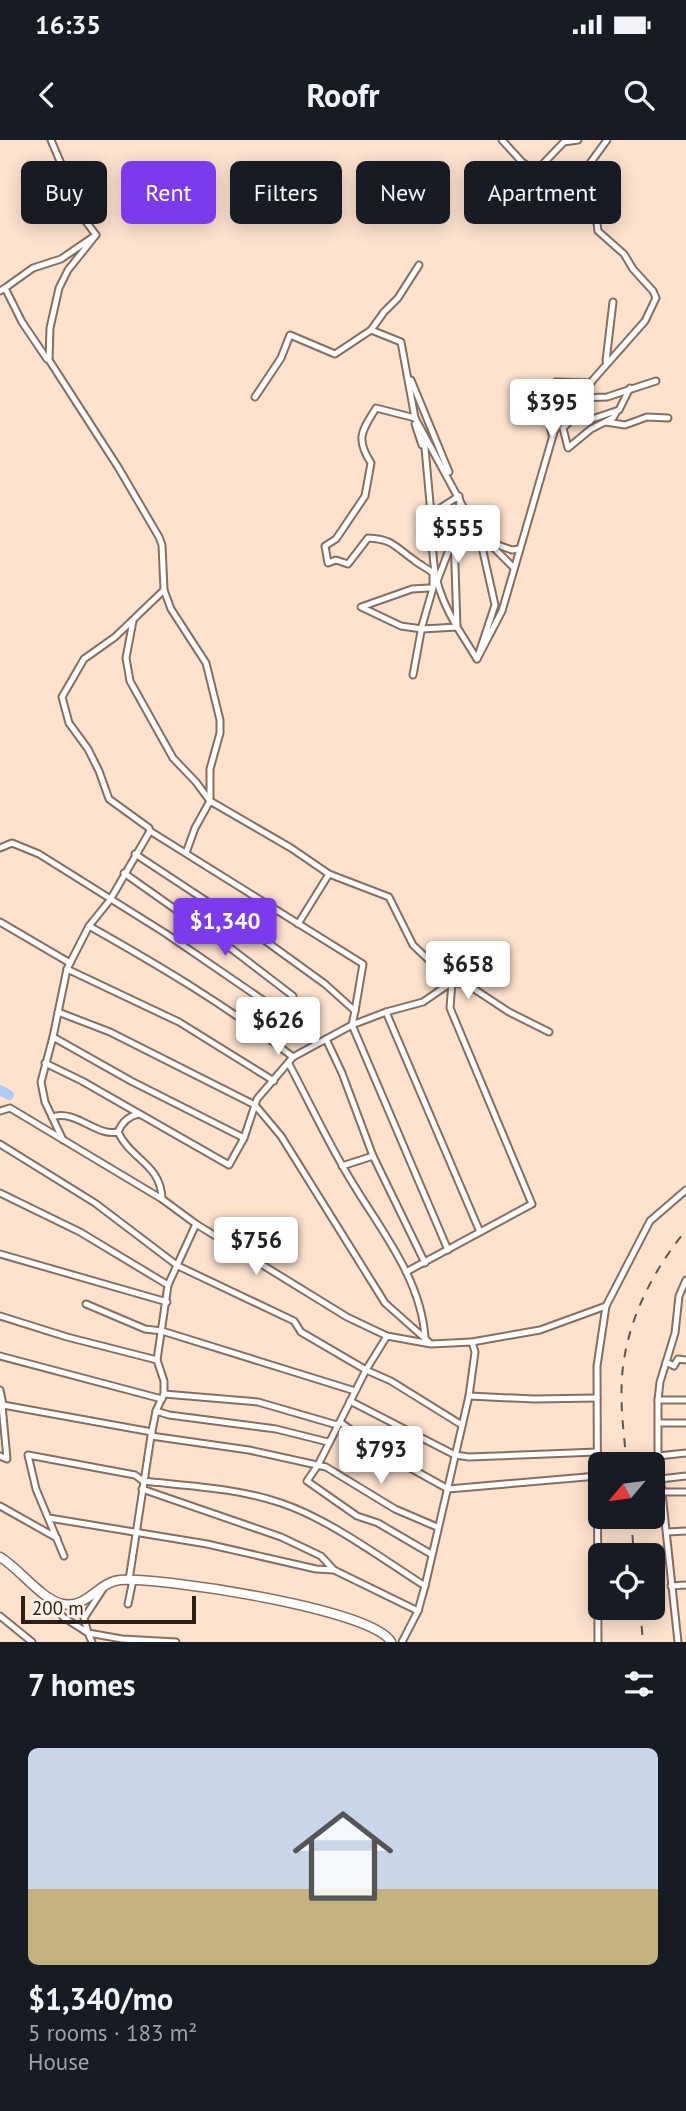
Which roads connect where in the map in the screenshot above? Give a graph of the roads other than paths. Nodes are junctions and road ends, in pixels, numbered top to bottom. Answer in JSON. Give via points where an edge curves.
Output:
{"nodes":[{"id":1,"x":51,"y":140,"type":"edge"},
{"id":2,"x":502,"y":140,"type":"edge"},
{"id":3,"x":578,"y":140,"type":"edge"},
{"id":4,"x":607,"y":140,"type":"edge"},
{"id":5,"x":521,"y":161,"type":"edge"},
{"id":6,"x":546,"y":161,"type":"edge"},
{"id":7,"x":592,"y":161,"type":"edge"},
{"id":8,"x":597,"y":224,"type":"edge"},
{"id":9,"x":96,"y":235,"type":"junction"},
{"id":10,"x":419,"y":265,"type":"dead end"},
{"id":11,"x":2,"y":290,"type":"edge"},
{"id":12,"x":614,"y":302,"type":"dead end"},
{"id":13,"x":371,"y":330,"type":"junction"},
{"id":14,"x":49,"y":360,"type":"junction"},
{"id":15,"x":606,"y":364,"type":"junction"},
{"id":16,"x":406,"y":370,"type":"junction"},
{"id":17,"x":656,"y":381,"type":"dead end"},
{"id":18,"x":591,"y":383,"type":"junction"},
{"id":19,"x":630,"y":388,"type":"junction"},
{"id":20,"x":255,"y":397,"type":"dead end"},
{"id":21,"x":577,"y":398,"type":"junction"},
{"id":22,"x":617,"y":411,"type":"junction"},
{"id":23,"x":414,"y":418,"type":"junction"},
{"id":24,"x":668,"y":418,"type":"dead end"},
{"id":25,"x":606,"y":422,"type":"junction"},
{"id":26,"x":423,"y":432,"type":"junction"},
{"id":27,"x":552,"y":438,"type":"junction"},
{"id":28,"x":426,"y":456,"type":"junction"},
{"id":29,"x":458,"y":495,"type":"junction"},
{"id":30,"x":431,"y":514,"type":"junction"},
{"id":31,"x":457,"y":522,"type":"junction"},
{"id":32,"x":454,"y":536,"type":"junction"},
{"id":33,"x":483,"y":540,"type":"junction"},
{"id":34,"x":432,"y":548,"type":"junction"},
{"id":35,"x":519,"y":549,"type":"junction"},
{"id":36,"x":514,"y":568,"type":"junction"},
{"id":37,"x":433,"y":573,"type":"junction"},
{"id":38,"x":436,"y":583,"type":"junction"},
{"id":39,"x":429,"y":588,"type":"dead end"},
{"id":40,"x":164,"y":590,"type":"junction"},
{"id":41,"x":133,"y":620,"type":"junction"},
{"id":42,"x":457,"y":627,"type":"junction"},
{"id":43,"x":422,"y":629,"type":"junction"},
{"id":44,"x":477,"y":659,"type":"junction"},
{"id":45,"x":413,"y":675,"type":"dead end"},
{"id":46,"x":210,"y":801,"type":"junction"},
{"id":47,"x":150,"y":831,"type":"junction"},
{"id":48,"x":0,"y":848,"type":"edge"},
{"id":49,"x":186,"y":853,"type":"junction"},
{"id":50,"x":135,"y":854,"type":"junction"},
{"id":51,"x":124,"y":873,"type":"junction"},
{"id":52,"x":329,"y":874,"type":"junction"},
{"id":53,"x":110,"y":900,"type":"junction"},
{"id":54,"x":0,"y":922,"type":"edge"},
{"id":55,"x":298,"y":923,"type":"junction"},
{"id":56,"x":89,"y":926,"type":"junction"},
{"id":57,"x":68,"y":966,"type":"junction"},
{"id":58,"x":452,"y":982,"type":"junction"},
{"id":59,"x":293,"y":996,"type":"dead end"},
{"id":60,"x":355,"y":1011,"type":"junction"},
{"id":61,"x":58,"y":1012,"type":"junction"},
{"id":62,"x":386,"y":1012,"type":"junction"},
{"id":63,"x":352,"y":1025,"type":"junction"},
{"id":64,"x":549,"y":1032,"type":"dead end"},
{"id":65,"x":53,"y":1037,"type":"junction"},
{"id":66,"x":326,"y":1039,"type":"junction"},
{"id":67,"x":316,"y":1044,"type":"junction"},
{"id":68,"x":293,"y":1058,"type":"junction"},
{"id":69,"x":45,"y":1063,"type":"junction"},
{"id":70,"x":289,"y":1064,"type":"junction"},
{"id":71,"x":274,"y":1081,"type":"junction"},
{"id":72,"x":0,"y":1103,"type":"edge"},
{"id":73,"x":255,"y":1105,"type":"junction"},
{"id":74,"x":9,"y":1108,"type":"junction"},
{"id":75,"x":0,"y":1111,"type":"edge"},
{"id":76,"x":139,"y":1114,"type":"junction"},
{"id":77,"x":52,"y":1117,"type":"junction"},
{"id":78,"x":118,"y":1132,"type":"junction"},
{"id":79,"x":244,"y":1138,"type":"junction"},
{"id":80,"x":63,"y":1140,"type":"junction"},
{"id":81,"x":0,"y":1144,"type":"edge"},
{"id":82,"x":373,"y":1156,"type":"junction"},
{"id":83,"x":342,"y":1166,"type":"junction"},
{"id":84,"x":686,"y":1190,"type":"edge"},
{"id":85,"x":0,"y":1193,"type":"edge"},
{"id":86,"x":162,"y":1199,"type":"junction"},
{"id":87,"x":196,"y":1224,"type":"junction"},
{"id":88,"x":480,"y":1232,"type":"junction"},
{"id":89,"x":448,"y":1250,"type":"junction"},
{"id":90,"x":0,"y":1254,"type":"edge"},
{"id":91,"x":425,"y":1263,"type":"junction"},
{"id":92,"x":178,"y":1266,"type":"junction"},
{"id":93,"x":407,"y":1272,"type":"junction"},
{"id":94,"x":686,"y":1280,"type":"edge"},
{"id":95,"x":168,"y":1285,"type":"junction"},
{"id":96,"x":167,"y":1302,"type":"junction"},
{"id":97,"x":86,"y":1304,"type":"dead end"},
{"id":98,"x":686,"y":1305,"type":"edge"},
{"id":99,"x":606,"y":1306,"type":"junction"},
{"id":100,"x":678,"y":1307,"type":"junction"},
{"id":101,"x":0,"y":1316,"type":"edge"},
{"id":102,"x":162,"y":1331,"type":"junction"},
{"id":103,"x":686,"y":1332,"type":"edge"},
{"id":104,"x":676,"y":1333,"type":"junction"},
{"id":105,"x":387,"y":1336,"type":"junction"},
{"id":106,"x":425,"y":1338,"type":"junction"},
{"id":107,"x":472,"y":1342,"type":"junction"},
{"id":108,"x":432,"y":1344,"type":"junction"},
{"id":109,"x":0,"y":1356,"type":"edge"},
{"id":110,"x":158,"y":1360,"type":"junction"},
{"id":111,"x":686,"y":1360,"type":"edge"},
{"id":112,"x":666,"y":1362,"type":"junction"},
{"id":113,"x":366,"y":1370,"type":"junction"},
{"id":114,"x":0,"y":1390,"type":"edge"},
{"id":115,"x":355,"y":1391,"type":"junction"},
{"id":116,"x":469,"y":1396,"type":"junction"},
{"id":117,"x":163,"y":1397,"type":"junction"},
{"id":118,"x":597,"y":1398,"type":"junction"},
{"id":119,"x":686,"y":1400,"type":"edge"},
{"id":120,"x":350,"y":1401,"type":"junction"},
{"id":121,"x":658,"y":1401,"type":"junction"},
{"id":122,"x":1,"y":1404,"type":"edge"},
{"id":123,"x":156,"y":1411,"type":"junction"},
{"id":124,"x":341,"y":1422,"type":"junction"},
{"id":125,"x":659,"y":1423,"type":"junction"},
{"id":126,"x":686,"y":1423,"type":"edge"},
{"id":127,"x":462,"y":1425,"type":"junction"},
{"id":128,"x":151,"y":1434,"type":"junction"},
{"id":129,"x":328,"y":1442,"type":"junction"},
{"id":130,"x":588,"y":1452,"type":"edge"},
{"id":131,"x":597,"y":1452,"type":"edge"},
{"id":132,"x":658,"y":1452,"type":"edge"},
{"id":133,"x":686,"y":1453,"type":"edge"},
{"id":134,"x":455,"y":1455,"type":"junction"},
{"id":135,"x":665,"y":1455,"type":"edge"},
{"id":136,"x":0,"y":1456,"type":"edge"},
{"id":137,"x":318,"y":1465,"type":"junction"},
{"id":138,"x":686,"y":1476,"type":"edge"},
{"id":139,"x":588,"y":1477,"type":"edge"},
{"id":140,"x":665,"y":1478,"type":"edge"},
{"id":141,"x":143,"y":1481,"type":"junction"},
{"id":142,"x":142,"y":1489,"type":"junction"},
{"id":143,"x":446,"y":1489,"type":"junction"},
{"id":144,"x":665,"y":1492,"type":"edge"},
{"id":145,"x":686,"y":1492,"type":"edge"},
{"id":146,"x":0,"y":1506,"type":"edge"},
{"id":147,"x":49,"y":1518,"type":"junction"},
{"id":148,"x":665,"y":1519,"type":"edge"},
{"id":149,"x":437,"y":1527,"type":"junction"},
{"id":150,"x":598,"y":1530,"type":"edge"},
{"id":151,"x":686,"y":1531,"type":"edge"},
{"id":152,"x":137,"y":1532,"type":"junction"},
{"id":153,"x":667,"y":1532,"type":"junction"},
{"id":154,"x":57,"y":1538,"type":"junction"},
{"id":155,"x":431,"y":1553,"type":"junction"},
{"id":156,"x":64,"y":1556,"type":"dead end"},
{"id":157,"x":0,"y":1557,"type":"edge"},
{"id":158,"x":334,"y":1570,"type":"junction"},
{"id":159,"x":131,"y":1580,"type":"junction"},
{"id":160,"x":686,"y":1585,"type":"edge"},
{"id":161,"x":105,"y":1586,"type":"junction"},
{"id":162,"x":425,"y":1586,"type":"junction"},
{"id":163,"x":671,"y":1586,"type":"junction"},
{"id":164,"x":50,"y":1599,"type":"junction"},
{"id":165,"x":128,"y":1604,"type":"dead end"},
{"id":166,"x":418,"y":1611,"type":"junction"},
{"id":167,"x":0,"y":1616,"type":"edge"},
{"id":168,"x":686,"y":1627,"type":"edge"},
{"id":169,"x":676,"y":1631,"type":"junction"},
{"id":170,"x":88,"y":1633,"type":"junction"},
{"id":171,"x":32,"y":1642,"type":"edge"},
{"id":172,"x":92,"y":1642,"type":"edge"},
{"id":173,"x":176,"y":1642,"type":"edge"},
{"id":174,"x":391,"y":1642,"type":"edge"},
{"id":175,"x":402,"y":1642,"type":"edge"},
{"id":176,"x":598,"y":1642,"type":"edge"},
{"id":177,"x":678,"y":1642,"type":"edge"}],
"edges":[{"from":1,"to":9,"type":"street","via":[[62,166],[84,195],[84,219]]},
{"from":2,"to":5,"type":"street"},
{"from":3,"to":6,"type":"street","via":[[564,142]]},
{"from":4,"to":7,"type":"street"},
{"from":8,"to":15,"type":"street","via":[[598,231],[624,254],[656,298],[645,321]]},
{"from":9,"to":11,"type":"street"},
{"from":9,"to":14,"type":"street","via":[[59,289]]},
{"from":10,"to":13,"type":"street"},
{"from":11,"to":14,"type":"street"},
{"from":12,"to":15,"type":"street"},
{"from":13,"to":16,"type":"street","via":[[401,342]]},
{"from":13,"to":20,"type":"street","via":[[335,354],[290,335]]},
{"from":14,"to":40,"type":"street","via":[[159,537]]},
{"from":15,"to":18,"type":"street"},
{"from":16,"to":23,"type":"street"},
{"from":16,"to":29,"type":"street"},
{"from":17,"to":19,"type":"street"},
{"from":18,"to":21,"type":"street"},
{"from":18,"to":27,"type":"street","via":[[556,382],[550,389]]},
{"from":19,"to":21,"type":"street","via":[[607,397]]},
{"from":19,"to":22,"type":"street"},
{"from":21,"to":27,"type":"street"},
{"from":22,"to":25,"type":"street"},
{"from":22,"to":25,"type":"street","via":[[589,419],[575,417],[563,428],[568,448]]},
{"from":23,"to":26,"type":"street"},
{"from":23,"to":28,"type":"street"},
{"from":23,"to":37,"type":"street","via":[[376,408],[361,433],[362,450],[371,463],[365,496],[326,547],[328,563],[348,564],[368,538],[382,539]]},
{"from":24,"to":25,"type":"street","via":[[647,417],[625,425]]},
{"from":26,"to":28,"type":"street"},
{"from":26,"to":29,"type":"street"},
{"from":27,"to":35,"type":"street"},
{"from":28,"to":30,"type":"street"},
{"from":29,"to":30,"type":"street"},
{"from":29,"to":31,"type":"street"},
{"from":29,"to":33,"type":"street"},
{"from":30,"to":34,"type":"street"},
{"from":31,"to":32,"type":"street"},
{"from":31,"to":34,"type":"street"},
{"from":32,"to":38,"type":"street"},
{"from":32,"to":42,"type":"street"},
{"from":33,"to":35,"type":"street"},
{"from":33,"to":36,"type":"street"},
{"from":33,"to":44,"type":"street","via":[[495,605]]},
{"from":34,"to":37,"type":"street"},
{"from":35,"to":36,"type":"street"},
{"from":36,"to":44,"type":"street","via":[[502,611]]},
{"from":37,"to":38,"type":"street"},
{"from":37,"to":43,"type":"street"},
{"from":38,"to":42,"type":"street"},
{"from":39,"to":43,"type":"street","via":[[412,589],[361,607],[401,626]]},
{"from":40,"to":41,"type":"street"},
{"from":40,"to":46,"type":"street","via":[[206,663],[220,720],[210,769]]},
{"from":41,"to":46,"type":"street","via":[[126,658],[130,681],[173,758]]},
{"from":41,"to":47,"type":"street","via":[[85,660],[62,697],[69,723],[88,749],[108,799]]},
{"from":42,"to":43,"type":"street"},
{"from":42,"to":44,"type":"street"},
{"from":43,"to":45,"type":"street"},
{"from":46,"to":49,"type":"street"},
{"from":46,"to":52,"type":"street"},
{"from":47,"to":49,"type":"street"},
{"from":47,"to":50,"type":"street"},
{"from":48,"to":53,"type":"street","via":[[12,843],[39,854]]},
{"from":49,"to":55,"type":"street"},
{"from":50,"to":51,"type":"street"},
{"from":50,"to":60,"type":"street","via":[[249,929]]},
{"from":51,"to":53,"type":"street"},
{"from":51,"to":59,"type":"street"},
{"from":52,"to":55,"type":"street"},
{"from":52,"to":58,"type":"street","via":[[389,897],[413,945]]},
{"from":53,"to":56,"type":"street"},
{"from":53,"to":67,"type":"street","via":[[305,1029]]},
{"from":54,"to":57,"type":"street"},
{"from":55,"to":60,"type":"street","via":[[363,964]]},
{"from":56,"to":57,"type":"street"},
{"from":56,"to":68,"type":"street","via":[[233,1013]]},
{"from":57,"to":61,"type":"street"},
{"from":57,"to":71,"type":"street","via":[[179,1022]]},
{"from":58,"to":62,"type":"street","via":[[423,1002]]},
{"from":58,"to":64,"type":"street","via":[[468,985]]},
{"from":58,"to":88,"type":"street","via":[[450,1008],[532,1204]]},
{"from":60,"to":63,"type":"street"},
{"from":61,"to":65,"type":"street"},
{"from":61,"to":73,"type":"street","via":[[110,1032]]},
{"from":62,"to":63,"type":"street"},
{"from":62,"to":88,"type":"street"},
{"from":63,"to":66,"type":"street"},
{"from":63,"to":89,"type":"street"},
{"from":65,"to":69,"type":"street"},
{"from":65,"to":79,"type":"street"},
{"from":66,"to":67,"type":"street"},
{"from":66,"to":82,"type":"street"},
{"from":67,"to":68,"type":"street"},
{"from":68,"to":70,"type":"street"},
{"from":69,"to":76,"type":"street"},
{"from":69,"to":77,"type":"street","via":[[41,1082]]},
{"from":70,"to":71,"type":"street"},
{"from":70,"to":83,"type":"street"},
{"from":71,"to":73,"type":"street"},
{"from":72,"to":74,"type":"street"},
{"from":73,"to":79,"type":"street"},
{"from":73,"to":106,"type":"street","via":[[281,1136],[385,1303]]},
{"from":74,"to":75,"type":"street"},
{"from":74,"to":80,"type":"street"},
{"from":76,"to":78,"type":"street","via":[[130,1116]]},
{"from":76,"to":79,"type":"street","via":[[229,1165]]},
{"from":77,"to":78,"type":"street","via":[[72,1117]]},
{"from":77,"to":80,"type":"street"},
{"from":78,"to":86,"type":"street","via":[[155,1173]]},
{"from":80,"to":86,"type":"street"},
{"from":81,"to":92,"type":"street","via":[[96,1203]]},
{"from":82,"to":83,"type":"street"},
{"from":82,"to":91,"type":"street"},
{"from":83,"to":93,"type":"street"},
{"from":84,"to":99,"type":"street","via":[[650,1221]]},
{"from":85,"to":95,"type":"street","via":[[80,1232]]},
{"from":86,"to":87,"type":"street"},
{"from":87,"to":92,"type":"street"},
{"from":87,"to":105,"type":"street","via":[[347,1317]]},
{"from":88,"to":89,"type":"street"},
{"from":89,"to":91,"type":"street"},
{"from":90,"to":96,"type":"street"},
{"from":91,"to":93,"type":"street"},
{"from":92,"to":95,"type":"street"},
{"from":92,"to":113,"type":"street","via":[[295,1321],[301,1332]]},
{"from":93,"to":106,"type":"street","via":[[424,1318]]},
{"from":94,"to":100,"type":"street"},
{"from":95,"to":96,"type":"street"},
{"from":96,"to":102,"type":"street"},
{"from":97,"to":102,"type":"street","via":[[145,1329]]},
{"from":98,"to":100,"type":"street"},
{"from":99,"to":107,"type":"street","via":[[540,1331]]},
{"from":99,"to":118,"type":"street"},
{"from":100,"to":104,"type":"street"},
{"from":101,"to":110,"type":"street"},
{"from":102,"to":110,"type":"street"},
{"from":102,"to":115,"type":"street"},
{"from":103,"to":104,"type":"street"},
{"from":104,"to":112,"type":"street"},
{"from":105,"to":108,"type":"street"},
{"from":105,"to":113,"type":"street"},
{"from":106,"to":108,"type":"street"},
{"from":107,"to":108,"type":"street"},
{"from":107,"to":116,"type":"street","via":[[475,1352]]},
{"from":109,"to":117,"type":"street"},
{"from":110,"to":117,"type":"street"},
{"from":111,"to":112,"type":"street","via":[[678,1359],[674,1366]]},
{"from":112,"to":121,"type":"street"},
{"from":113,"to":115,"type":"street"},
{"from":113,"to":127,"type":"street"},
{"from":114,"to":122,"type":"street"},
{"from":115,"to":120,"type":"street"},
{"from":116,"to":118,"type":"street"},
{"from":116,"to":127,"type":"street"},
{"from":117,"to":123,"type":"street"},
{"from":117,"to":124,"type":"street","via":[[258,1402],[337,1425]]},
{"from":118,"to":131,"type":"street"},
{"from":119,"to":121,"type":"street"},
{"from":120,"to":124,"type":"street"},
{"from":120,"to":134,"type":"street"},
{"from":121,"to":125,"type":"street"},
{"from":122,"to":128,"type":"street"},
{"from":122,"to":136,"type":"street","via":[[7,1460]]},
{"from":123,"to":128,"type":"street"},
{"from":123,"to":129,"type":"street","via":[[276,1429]]},
{"from":124,"to":129,"type":"street"},
{"from":124,"to":143,"type":"street"},
{"from":125,"to":126,"type":"street"},
{"from":125,"to":132,"type":"street"},
{"from":127,"to":134,"type":"street"},
{"from":128,"to":137,"type":"street"},
{"from":128,"to":141,"type":"street"},
{"from":129,"to":137,"type":"street"},
{"from":130,"to":134,"type":"street"},
{"from":133,"to":135,"type":"street"},
{"from":134,"to":143,"type":"street"},
{"from":137,"to":149,"type":"street"},
{"from":137,"to":155,"type":"street","via":[[307,1481],[357,1516]]},
{"from":138,"to":140,"type":"street"},
{"from":139,"to":143,"type":"street"},
{"from":141,"to":142,"type":"street"},
{"from":141,"to":147,"type":"street","via":[[135,1475],[27,1455]]},
{"from":141,"to":162,"type":"street","via":[[280,1502],[309,1514]]},
{"from":142,"to":152,"type":"street"},
{"from":142,"to":158,"type":"street","via":[[281,1537],[321,1556]]},
{"from":143,"to":149,"type":"street"},
{"from":144,"to":145,"type":"street"},
{"from":146,"to":154,"type":"street"},
{"from":147,"to":152,"type":"street"},
{"from":147,"to":154,"type":"street"},
{"from":148,"to":153,"type":"street"},
{"from":149,"to":155,"type":"street"},
{"from":150,"to":176,"type":"street"},
{"from":151,"to":153,"type":"street"},
{"from":152,"to":158,"type":"street"},
{"from":152,"to":159,"type":"street"},
{"from":153,"to":163,"type":"street"},
{"from":154,"to":156,"type":"street"},
{"from":155,"to":162,"type":"street"},
{"from":157,"to":164,"type":"street"},
{"from":158,"to":166,"type":"street"},
{"from":159,"to":161,"type":"street"},
{"from":159,"to":165,"type":"street"},
{"from":159,"to":174,"type":"street","via":[[253,1594],[379,1630]]},
{"from":160,"to":163,"type":"street"},
{"from":161,"to":164,"type":"street","via":[[70,1605]]},
{"from":161,"to":170,"type":"street","via":[[84,1618]]},
{"from":162,"to":166,"type":"street"},
{"from":163,"to":169,"type":"street"},
{"from":164,"to":170,"type":"street","via":[[63,1616]]},
{"from":166,"to":175,"type":"street"},
{"from":167,"to":171,"type":"street"},
{"from":168,"to":169,"type":"street"},
{"from":169,"to":177,"type":"street"},
{"from":170,"to":172,"type":"street"},
{"from":170,"to":173,"type":"street"}]}
